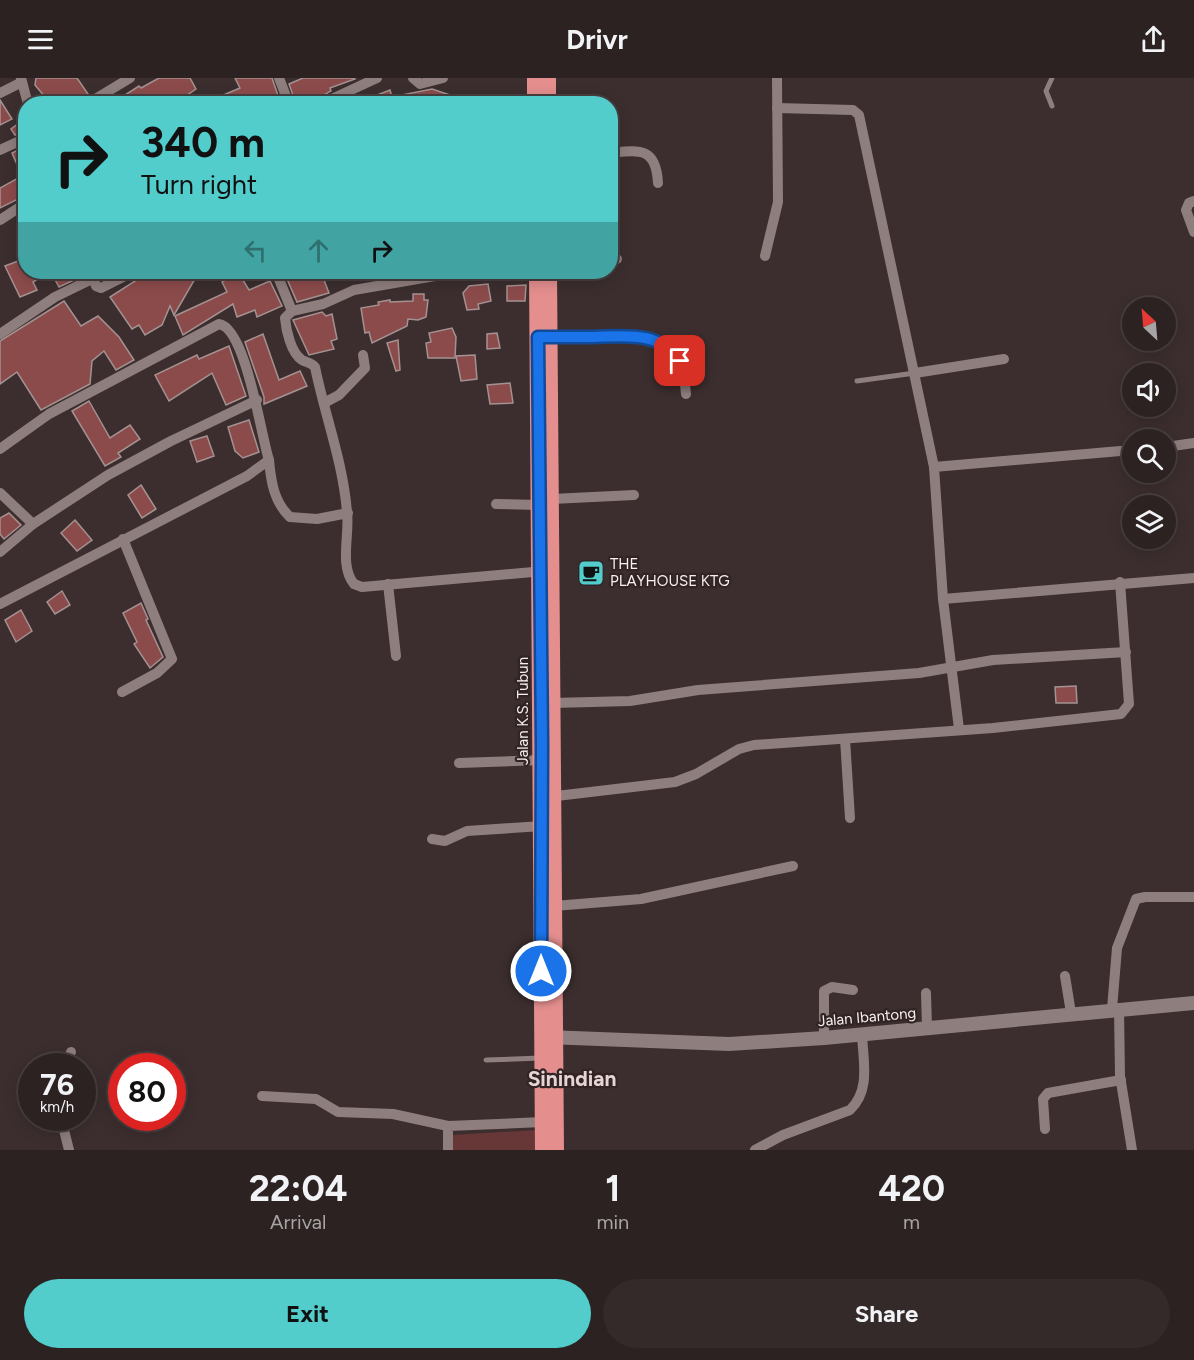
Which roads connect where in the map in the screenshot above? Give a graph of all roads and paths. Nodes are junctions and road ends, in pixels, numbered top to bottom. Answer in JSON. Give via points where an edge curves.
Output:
{"nodes":[{"id":1,"x":130,"y":78,"type":"edge"},
{"id":2,"x":279,"y":78,"type":"edge"},
{"id":3,"x":377,"y":78,"type":"edge"},
{"id":4,"x":413,"y":78,"type":"edge"},
{"id":5,"x":443,"y":78,"type":"edge"},
{"id":6,"x":535,"y":78,"type":"edge"},
{"id":7,"x":548,"y":78,"type":"edge"},
{"id":8,"x":777,"y":78,"type":"edge"},
{"id":9,"x":1052,"y":78,"type":"edge"},
{"id":10,"x":22,"y":80,"type":"edge"},
{"id":11,"x":0,"y":93,"type":"edge"},
{"id":12,"x":26,"y":96,"type":"edge"},
{"id":13,"x":100,"y":96,"type":"edge"},
{"id":14,"x":286,"y":96,"type":"edge"},
{"id":15,"x":338,"y":96,"type":"edge"},
{"id":16,"x":535,"y":96,"type":"edge"},
{"id":17,"x":548,"y":96,"type":"edge"},
{"id":18,"x":1052,"y":106,"type":"dead end"},
{"id":19,"x":777,"y":108,"type":"junction"},
{"id":20,"x":18,"y":142,"type":"edge"},
{"id":21,"x":0,"y":150,"type":"edge"},
{"id":22,"x":618,"y":152,"type":"edge"},
{"id":23,"x":658,"y":183,"type":"dead end"},
{"id":24,"x":1194,"y":201,"type":"edge"},
{"id":25,"x":18,"y":208,"type":"edge"},
{"id":26,"x":0,"y":220,"type":"edge"},
{"id":27,"x":1194,"y":232,"type":"edge"},
{"id":28,"x":765,"y":256,"type":"dead end"},
{"id":29,"x":85,"y":279,"type":"edge"},
{"id":30,"x":94,"y":279,"type":"edge"},
{"id":31,"x":120,"y":279,"type":"edge"},
{"id":32,"x":279,"y":279,"type":"edge"},
{"id":33,"x":418,"y":279,"type":"edge"},
{"id":34,"x":538,"y":279,"type":"edge"},
{"id":35,"x":548,"y":279,"type":"edge"},
{"id":36,"x":292,"y":311,"type":"junction"},
{"id":37,"x":0,"y":334,"type":"edge"},
{"id":38,"x":544,"y":337,"type":"junction"},
{"id":39,"x":363,"y":355,"type":"dead end"},
{"id":40,"x":1004,"y":359,"type":"dead end"},
{"id":41,"x":915,"y":373,"type":"junction"},
{"id":42,"x":857,"y":381,"type":"dead end"},
{"id":43,"x":686,"y":394,"type":"dead end"},
{"id":44,"x":257,"y":400,"type":"junction"},
{"id":45,"x":324,"y":403,"type":"junction"},
{"id":46,"x":1194,"y":443,"type":"edge"},
{"id":47,"x":1176,"y":446,"type":"edge"},
{"id":48,"x":0,"y":449,"type":"edge"},
{"id":49,"x":1122,"y":451,"type":"edge"},
{"id":50,"x":269,"y":460,"type":"junction"},
{"id":51,"x":934,"y":467,"type":"junction"},
{"id":52,"x":0,"y":493,"type":"edge"},
{"id":53,"x":634,"y":495,"type":"dead end"},
{"id":54,"x":546,"y":502,"type":"junction"},
{"id":55,"x":496,"y":504,"type":"dead end"},
{"id":56,"x":348,"y":513,"type":"junction"},
{"id":57,"x":33,"y":524,"type":"junction"},
{"id":58,"x":123,"y":539,"type":"junction"},
{"id":59,"x":0,"y":552,"type":"edge"},
{"id":60,"x":547,"y":571,"type":"junction"},
{"id":61,"x":1194,"y":578,"type":"edge"},
{"id":62,"x":1120,"y":582,"type":"junction"},
{"id":63,"x":388,"y":584,"type":"junction"},
{"id":64,"x":944,"y":599,"type":"junction"},
{"id":65,"x":0,"y":604,"type":"edge"},
{"id":66,"x":1126,"y":652,"type":"junction"},
{"id":67,"x":396,"y":656,"type":"dead end"},
{"id":68,"x":951,"y":666,"type":"junction"},
{"id":69,"x":122,"y":692,"type":"dead end"},
{"id":70,"x":554,"y":703,"type":"junction"},
{"id":71,"x":959,"y":729,"type":"junction"},
{"id":72,"x":845,"y":739,"type":"junction"},
{"id":73,"x":542,"y":760,"type":"junction"},
{"id":74,"x":459,"y":763,"type":"dead end"},
{"id":75,"x":547,"y":797,"type":"junction"},
{"id":76,"x":849,"y":818,"type":"dead end"},
{"id":77,"x":545,"y":826,"type":"junction"},
{"id":78,"x":432,"y":838,"type":"dead end"},
{"id":79,"x":547,"y":851,"type":"junction"},
{"id":80,"x":793,"y":866,"type":"dead end"},
{"id":81,"x":1194,"y":897,"type":"edge"},
{"id":82,"x":554,"y":906,"type":"junction"},
{"id":83,"x":1065,"y":976,"type":"dead end"},
{"id":84,"x":853,"y":990,"type":"dead end"},
{"id":85,"x":926,"y":993,"type":"dead end"},
{"id":86,"x":1194,"y":1003,"type":"edge"},
{"id":87,"x":1116,"y":1009,"type":"junction"},
{"id":88,"x":1071,"y":1013,"type":"junction"},
{"id":89,"x":927,"y":1028,"type":"junction"},
{"id":90,"x":862,"y":1034,"type":"junction"},
{"id":91,"x":549,"y":1037,"type":"junction"},
{"id":92,"x":824,"y":1038,"type":"junction"},
{"id":93,"x":543,"y":1058,"type":"junction"},
{"id":94,"x":486,"y":1060,"type":"dead end"},
{"id":95,"x":1121,"y":1080,"type":"junction"},
{"id":96,"x":262,"y":1096,"type":"dead end"},
{"id":97,"x":543,"y":1122,"type":"junction"},
{"id":98,"x":448,"y":1126,"type":"junction"},
{"id":99,"x":1045,"y":1129,"type":"dead end"},
{"id":100,"x":64,"y":1131,"type":"edge"},
{"id":101,"x":69,"y":1150,"type":"edge"},
{"id":102,"x":448,"y":1150,"type":"edge"},
{"id":103,"x":543,"y":1150,"type":"edge"},
{"id":104,"x":556,"y":1150,"type":"edge"},
{"id":105,"x":755,"y":1150,"type":"edge"},
{"id":106,"x":1132,"y":1150,"type":"edge"}],
"edges":[{"from":1,"to":13,"type":"street"},
{"from":2,"to":14,"type":"street"},
{"from":3,"to":15,"type":"street"},
{"from":4,"to":5,"type":"street","via":[[420,84]]},
{"from":6,"to":16,"type":"highway"},
{"from":7,"to":17,"type":"highway"},
{"from":8,"to":19,"type":"street"},
{"from":9,"to":18,"type":"lane","via":[[1046,91]]},
{"from":10,"to":11,"type":"street"},
{"from":10,"to":12,"type":"street"},
{"from":19,"to":28,"type":"street","via":[[778,202]]},
{"from":19,"to":41,"type":"street","via":[[853,110],[859,115]]},
{"from":20,"to":21,"type":"street"},
{"from":22,"to":23,"type":"street","via":[[647,154],[656,165]]},
{"from":24,"to":27,"type":"street","via":[[1186,210]]},
{"from":25,"to":26,"type":"street"},
{"from":29,"to":37,"type":"street"},
{"from":30,"to":31,"type":"street","via":[[98,288]]},
{"from":32,"to":36,"type":"street"},
{"from":33,"to":36,"type":"street","via":[[354,290],[323,304]]},
{"from":34,"to":38,"type":"highway","name":"Jalan K.S. Tubun"},
{"from":35,"to":38,"type":"highway","name":"Jalan K.S. Tubun"},
{"from":36,"to":45,"type":"street","via":[[285,318],[290,341],[302,360],[315,366]]},
{"from":38,"to":43,"type":"street","via":[[628,335],[657,341],[680,361]]},
{"from":38,"to":54,"type":"highway","name":"Jalan K.S. Tubun"},
{"from":39,"to":45,"type":"street","via":[[365,368]]},
{"from":40,"to":41,"type":"street"},
{"from":41,"to":42,"type":"lane"},
{"from":41,"to":51,"type":"street"},
{"from":44,"to":48,"type":"street","via":[[236,340],[230,329],[219,324],[49,414]]},
{"from":44,"to":50,"type":"street"},
{"from":44,"to":57,"type":"street","via":[[108,475]]},
{"from":45,"to":56,"type":"street","via":[[338,449]]},
{"from":46,"to":47,"type":"street"},
{"from":49,"to":51,"type":"street"},
{"from":50,"to":56,"type":"street","via":[[277,500],[290,517],[317,519]]},
{"from":50,"to":58,"type":"street","via":[[247,476]]},
{"from":51,"to":64,"type":"street"},
{"from":52,"to":57,"type":"street"},
{"from":53,"to":54,"type":"street"},
{"from":54,"to":55,"type":"street"},
{"from":54,"to":60,"type":"highway","name":"Jalan K.S. Tubun"},
{"from":56,"to":63,"type":"street","via":[[350,580],[362,586]]},
{"from":57,"to":59,"type":"street"},
{"from":58,"to":65,"type":"street"},
{"from":58,"to":69,"type":"street","via":[[172,659],[157,674]]},
{"from":60,"to":63,"type":"street"},
{"from":60,"to":70,"type":"highway","name":"Jalan K.S. Tubun"},
{"from":60,"to":73,"type":"highway","name":"Jalan K.S. Tubun"},
{"from":61,"to":62,"type":"street"},
{"from":62,"to":64,"type":"street"},
{"from":62,"to":66,"type":"street"},
{"from":63,"to":67,"type":"street"},
{"from":64,"to":68,"type":"street"},
{"from":66,"to":68,"type":"street"},
{"from":66,"to":71,"type":"street","via":[[1129,704],[1121,714]]},
{"from":68,"to":70,"type":"street","via":[[903,675],[698,690],[630,701]]},
{"from":68,"to":71,"type":"street"},
{"from":70,"to":75,"type":"highway","name":"Jalan K.S. Tubun"},
{"from":71,"to":72,"type":"street"},
{"from":72,"to":75,"type":"street","via":[[754,745],[675,782]]},
{"from":72,"to":76,"type":"street"},
{"from":73,"to":74,"type":"street"},
{"from":73,"to":75,"type":"highway","name":"Jalan K.S. Tubun"},
{"from":75,"to":77,"type":"highway","name":"Jalan K.S. Tubun"},
{"from":77,"to":78,"type":"street","via":[[467,831],[443,842]]},
{"from":77,"to":79,"type":"highway","name":"Jalan K.S. Tubun"},
{"from":79,"to":82,"type":"highway","name":"Jalan K.S. Tubun"},
{"from":79,"to":91,"type":"highway","name":"Jalan K.S. Tubun"},
{"from":80,"to":82,"type":"street","via":[[641,899]]},
{"from":81,"to":87,"type":"street","via":[[1136,899],[1117,948]]},
{"from":82,"to":91,"type":"highway","name":"Jalan K.S. Tubun"},
{"from":83,"to":88,"type":"street"},
{"from":84,"to":92,"type":"street","via":[[832,987],[825,991]]},
{"from":85,"to":89,"type":"street"},
{"from":86,"to":87,"type":"street","name":"Jalan Ibantong"},
{"from":87,"to":88,"type":"street","name":"Jalan Ibantong"},
{"from":87,"to":95,"type":"street"},
{"from":88,"to":89,"type":"street","name":"Jalan Ibantong"},
{"from":89,"to":90,"type":"street","name":"Jalan Ibantong"},
{"from":90,"to":92,"type":"street","name":"Jalan Ibantong"},
{"from":90,"to":105,"type":"street","via":[[865,1083],[858,1103],[850,1110]]},
{"from":91,"to":92,"type":"street","name":"Jalan Ibantong","via":[[729,1044]]},
{"from":91,"to":93,"type":"highway","name":"Jalan K.S. Tubun"},
{"from":91,"to":104,"type":"highway","name":"Jalan K.S. Tubun"},
{"from":93,"to":94,"type":"lane"},
{"from":93,"to":97,"type":"highway","name":"Jalan K.S. Tubun"},
{"from":95,"to":99,"type":"street","via":[[1048,1093],[1043,1099]]},
{"from":95,"to":106,"type":"street"},
{"from":96,"to":98,"type":"street","via":[[316,1099],[338,1112],[393,1114]]},
{"from":97,"to":98,"type":"street"},
{"from":97,"to":103,"type":"highway","name":"Jalan K.S. Tubun"},
{"from":98,"to":102,"type":"street"},
{"from":100,"to":101,"type":"street"}]}
